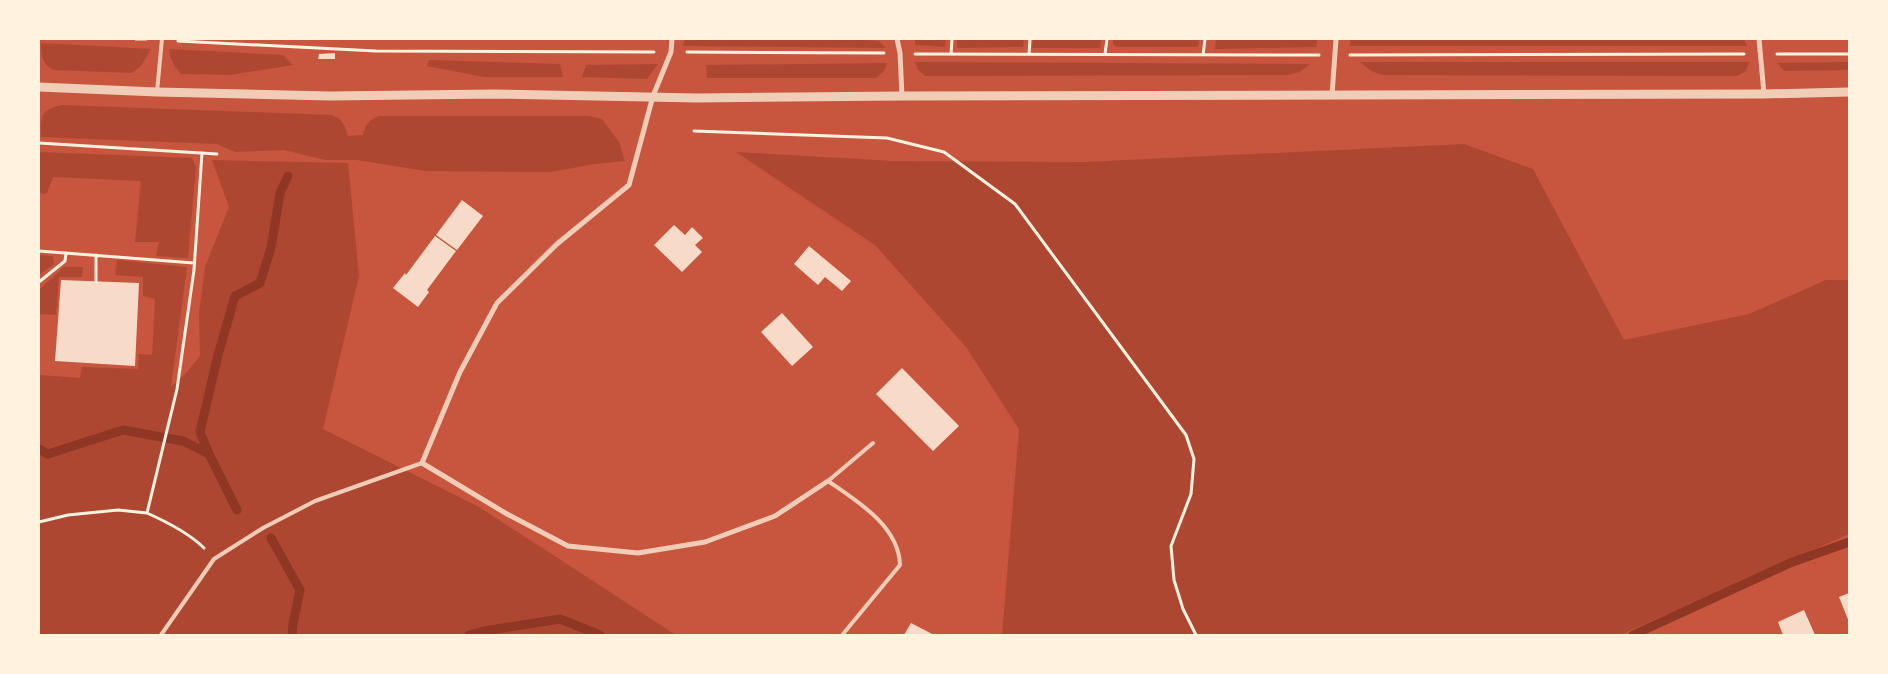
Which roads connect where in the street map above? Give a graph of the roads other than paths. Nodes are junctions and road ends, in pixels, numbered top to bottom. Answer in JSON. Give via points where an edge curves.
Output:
{"nodes":[{"id":1,"x":162,"y":39,"type":"edge"},
{"id":2,"x":672,"y":39,"type":"edge"},
{"id":3,"x":897,"y":39,"type":"edge"},
{"id":4,"x":1336,"y":39,"type":"edge"},
{"id":5,"x":1760,"y":39,"type":"edge"},
{"id":6,"x":39,"y":87,"type":"edge"},
{"id":7,"x":157,"y":92,"type":"junction"},
{"id":8,"x":1849,"y":92,"type":"edge"},
{"id":9,"x":1764,"y":94,"type":"junction"},
{"id":10,"x":1332,"y":95,"type":"junction"},
{"id":11,"x":653,"y":96,"type":"junction"},
{"id":12,"x":902,"y":96,"type":"junction"},
{"id":13,"x":873,"y":443,"type":"dead end"},
{"id":14,"x":422,"y":463,"type":"junction"},
{"id":15,"x":828,"y":481,"type":"junction"},
{"id":16,"x":843,"y":634,"type":"dead end"},
{"id":17,"x":161,"y":635,"type":"edge"}],
"edges":[{"from":1,"to":7,"type":"lane"},
{"from":2,"to":11,"type":"street","via":[[671,52]]},
{"from":3,"to":12,"type":"street"},
{"from":4,"to":10,"type":"street"},
{"from":5,"to":9,"type":"street"},
{"from":6,"to":7,"type":"street"},
{"from":7,"to":11,"type":"street","via":[[330,96]]},
{"from":8,"to":9,"type":"street"},
{"from":9,"to":10,"type":"street"},
{"from":10,"to":12,"type":"street"},
{"from":11,"to":12,"type":"street"},
{"from":11,"to":14,"type":"street","via":[[628,185],[557,244],[497,303],[460,372]]},
{"from":13,"to":15,"type":"lane"},
{"from":14,"to":15,"type":"street","via":[[568,546],[638,553],[705,542],[775,516]]},
{"from":14,"to":17,"type":"lane","via":[[315,501],[214,559]]},
{"from":15,"to":16,"type":"lane","via":[[884,526],[900,555],[897,569]]}]}
